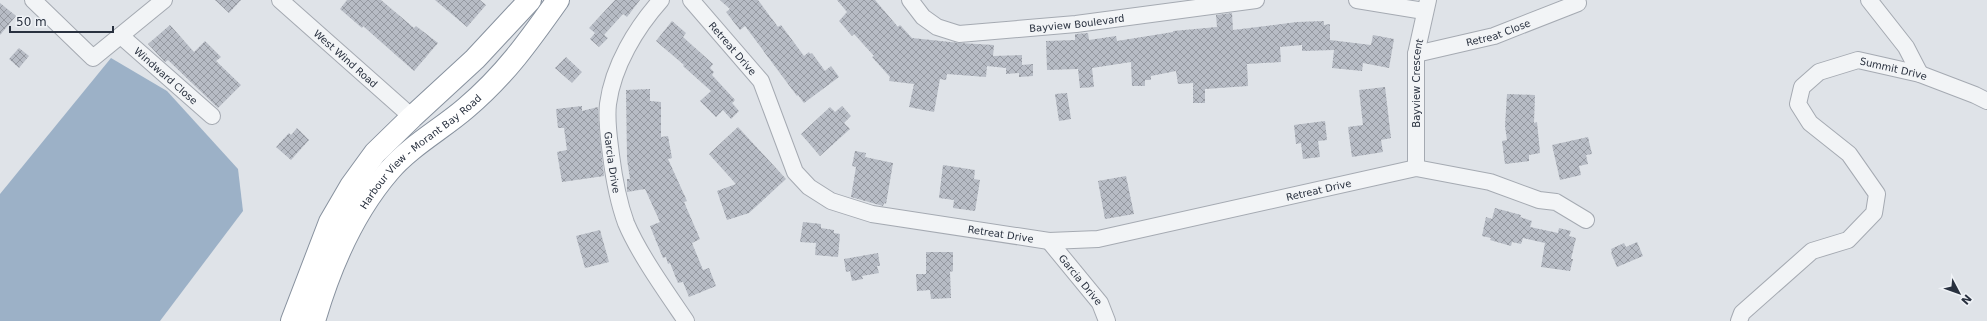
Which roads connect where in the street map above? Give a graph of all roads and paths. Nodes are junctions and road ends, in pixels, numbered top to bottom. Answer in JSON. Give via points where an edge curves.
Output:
{"nodes":[{"id":1,"x":33,"y":0,"type":"edge"},
{"id":2,"x":164,"y":0,"type":"edge"},
{"id":3,"x":280,"y":0,"type":"edge"},
{"id":4,"x":558,"y":0,"type":"edge"},
{"id":5,"x":661,"y":0,"type":"edge"},
{"id":6,"x":691,"y":0,"type":"edge"},
{"id":7,"x":910,"y":0,"type":"edge"},
{"id":8,"x":1256,"y":0,"type":"edge"},
{"id":9,"x":1357,"y":0,"type":"edge"},
{"id":10,"x":1869,"y":0,"type":"edge"},
{"id":11,"x":521,"y":3,"type":"edge"},
{"id":12,"x":1578,"y":3,"type":"dead end"},
{"id":13,"x":1426,"y":6,"type":"edge"},
{"id":14,"x":121,"y":36,"type":"junction"},
{"id":15,"x":1416,"y":54,"type":"junction"},
{"id":16,"x":1920,"y":74,"type":"junction"},
{"id":17,"x":1987,"y":101,"type":"edge"},
{"id":18,"x":212,"y":116,"type":"dead end"},
{"id":19,"x":412,"y":117,"type":"junction"},
{"id":20,"x":1416,"y":168,"type":"junction"},
{"id":21,"x":1586,"y":220,"type":"dead end"},
{"id":22,"x":1049,"y":241,"type":"junction"},
{"id":23,"x":292,"y":321,"type":"edge"},
{"id":24,"x":314,"y":321,"type":"edge"},
{"id":25,"x":686,"y":321,"type":"edge"},
{"id":26,"x":1107,"y":321,"type":"edge"},
{"id":27,"x":1739,"y":321,"type":"edge"}],
"edges":[{"from":1,"to":14,"type":"street","via":[[93,58]]},
{"from":2,"to":14,"type":"street"},
{"from":3,"to":19,"type":"street","name":"West Wind Road"},
{"from":4,"to":24,"type":"highway","name":"Harbour View - Morant Bay Road","via":[[525,48],[488,89],[389,170],[347,232]]},
{"from":5,"to":25,"type":"street","name":"Garcia Drive","via":[[638,29],[616,72],[608,104],[608,128],[613,175],[618,200],[627,224],[651,268]]},
{"from":6,"to":22,"type":"street","name":"Retreat Drive","via":[[761,81],[796,172],[809,187],[832,202],[872,214]]},
{"from":7,"to":8,"type":"street","name":"Bayview Boulevard","via":[[923,17],[937,27],[959,34],[1076,24]]},
{"from":9,"to":13,"type":"street"},
{"from":10,"to":16,"type":"street","via":[[1906,47]]},
{"from":11,"to":19,"type":"highway","via":[[475,59]]},
{"from":12,"to":15,"type":"street","name":"Retreat Close","via":[[1494,36]]},
{"from":13,"to":15,"type":"street","name":"Bayview Crescent"},
{"from":14,"to":18,"type":"street","name":"Windward Close"},
{"from":15,"to":20,"type":"street","name":"Bayview Crescent"},
{"from":16,"to":17,"type":"street","name":"Summit Drive"},
{"from":16,"to":27,"type":"street","name":"Summit Drive","via":[[1858,60],[1819,72],[1802,87],[1798,104],[1810,123],[1849,154],[1877,194],[1874,213],[1848,240],[1812,251],[1742,313]]},
{"from":19,"to":23,"type":"highway","via":[[376,153],[351,186],[330,222]]},
{"from":20,"to":21,"type":"street","via":[[1490,182],[1539,200],[1556,202]]},
{"from":20,"to":22,"type":"street","name":"Retreat Drive","via":[[1098,239]]},
{"from":22,"to":26,"type":"street","name":"Garcia Drive","via":[[1100,303]]}]}
